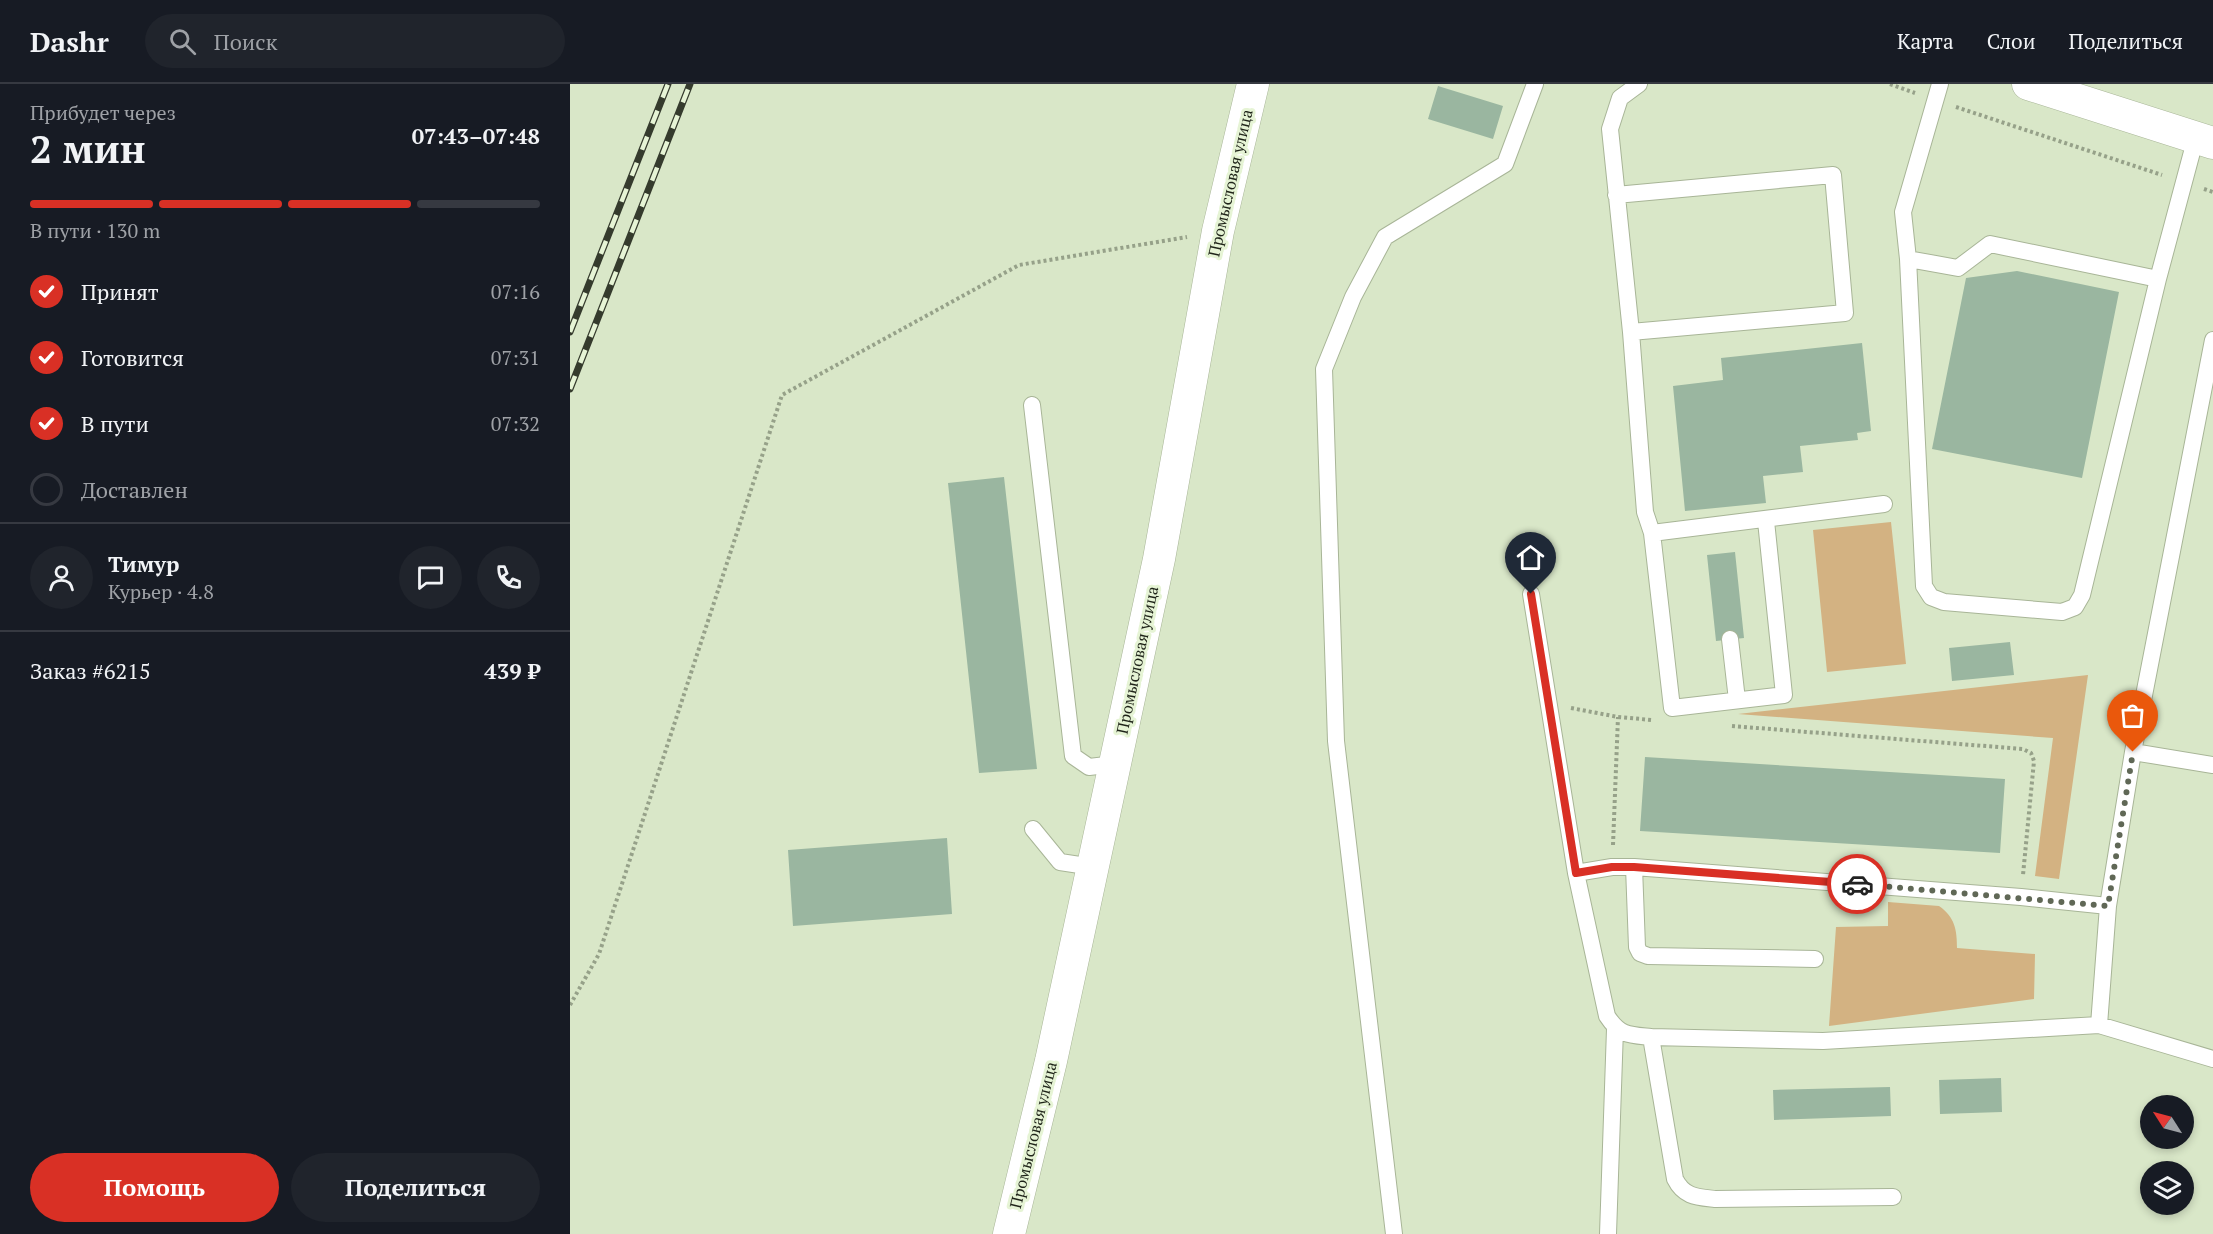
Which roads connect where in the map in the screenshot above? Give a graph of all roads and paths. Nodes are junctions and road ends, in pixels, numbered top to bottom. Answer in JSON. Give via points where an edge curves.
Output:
{"nodes":[{"id":1,"x":1253,"y":84,"type":"edge"},
{"id":2,"x":1535,"y":84,"type":"edge"},
{"id":3,"x":1639,"y":84,"type":"edge"},
{"id":4,"x":1890,"y":84,"type":"edge"},
{"id":5,"x":2028,"y":84,"type":"edge"},
{"id":6,"x":1938,"y":92,"type":"edge"},
{"id":7,"x":2205,"y":140,"type":"edge"},
{"id":8,"x":2183,"y":182,"type":"junction"},
{"id":9,"x":2213,"y":192,"type":"edge"},
{"id":10,"x":1616,"y":195,"type":"junction"},
{"id":11,"x":1218,"y":231,"type":"junction"},
{"id":12,"x":1908,"y":259,"type":"junction"},
{"id":13,"x":2158,"y":279,"type":"junction"},
{"id":14,"x":1631,"y":332,"type":"junction"},
{"id":15,"x":2213,"y":340,"type":"edge"},
{"id":16,"x":1032,"y":405,"type":"dead end"},
{"id":17,"x":1884,"y":504,"type":"dead end"},
{"id":18,"x":1766,"y":521,"type":"junction"},
{"id":19,"x":1652,"y":533,"type":"junction"},
{"id":20,"x":1531,"y":594,"type":"dead end"},
{"id":21,"x":1730,"y":639,"type":"dead end"},
{"id":22,"x":1737,"y":700,"type":"junction"},
{"id":23,"x":1547,"y":703,"type":"junction"},
{"id":24,"x":1617,"y":717,"type":"junction"},
{"id":25,"x":1653,"y":720,"type":"dead end"},
{"id":26,"x":1725,"y":726,"type":"dead end"},
{"id":27,"x":2133,"y":752,"type":"junction"},
{"id":28,"x":1115,"y":764,"type":"junction"},
{"id":29,"x":2213,"y":765,"type":"edge"},
{"id":30,"x":1033,"y":829,"type":"dead end"},
{"id":31,"x":1093,"y":867,"type":"junction"},
{"id":32,"x":1612,"y":867,"type":"junction"},
{"id":33,"x":1634,"y":867,"type":"junction"},
{"id":34,"x":1576,"y":873,"type":"junction"},
{"id":35,"x":2021,"y":897,"type":"junction"},
{"id":36,"x":2108,"y":906,"type":"junction"},
{"id":37,"x":1815,"y":959,"type":"dead end"},
{"id":38,"x":570,"y":1005,"type":"edge"},
{"id":39,"x":2099,"y":1025,"type":"junction"},
{"id":40,"x":1615,"y":1029,"type":"junction"},
{"id":41,"x":1651,"y":1036,"type":"junction"},
{"id":42,"x":2213,"y":1059,"type":"edge"},
{"id":43,"x":1893,"y":1197,"type":"dead end"},
{"id":44,"x":1009,"y":1234,"type":"edge"},
{"id":45,"x":1394,"y":1234,"type":"edge"},
{"id":46,"x":1608,"y":1234,"type":"edge"}],
"edges":[{"from":1,"to":11,"type":"street","name":"Промысловая улица"},
{"from":2,"to":45,"type":"lane","via":[[1504,164],[1385,237],[1353,297],[1324,369],[1336,741]]},
{"from":3,"to":10,"type":"lane","via":[[1620,98],[1610,129]]},
{"from":4,"to":6,"type":"path"},
{"from":5,"to":7,"type":"street"},
{"from":6,"to":8,"type":"path"},
{"from":6,"to":12,"type":"lane","via":[[1903,212]]},
{"from":7,"to":8,"type":"lane"},
{"from":8,"to":9,"type":"path"},
{"from":8,"to":13,"type":"lane"},
{"from":10,"to":14,"type":"lane"},
{"from":10,"to":14,"type":"lane","via":[[1833,175],[1845,313]]},
{"from":11,"to":28,"type":"street","name":"Промысловая улица","via":[[1159,559]]},
{"from":11,"to":38,"type":"path","via":[[1019,265],[782,395],[599,954]]},
{"from":12,"to":13,"type":"lane","via":[[1958,268],[1990,244]]},
{"from":12,"to":13,"type":"lane","via":[[1924,586],[1931,597],[1944,602],[2062,612],[2075,607],[2082,595]]},
{"from":14,"to":19,"type":"lane","via":[[1645,512]]},
{"from":15,"to":27,"type":"lane"},
{"from":16,"to":28,"type":"lane","via":[[1073,756],[1089,767]]},
{"from":17,"to":18,"type":"lane"},
{"from":18,"to":19,"type":"lane"},
{"from":18,"to":22,"type":"lane","via":[[1784,695]]},
{"from":19,"to":22,"type":"lane","via":[[1672,708]]},
{"from":20,"to":23,"type":"lane"},
{"from":21,"to":22,"type":"lane"},
{"from":23,"to":24,"type":"path"},
{"from":23,"to":34,"type":"lane"},
{"from":24,"to":25,"type":"path"},
{"from":24,"to":32,"type":"path"},
{"from":26,"to":35,"type":"path","via":[[2023,749],[2031,753],[2034,762]]},
{"from":27,"to":29,"type":"lane"},
{"from":27,"to":36,"type":"lane"},
{"from":28,"to":31,"type":"street","name":"Промысловая улица"},
{"from":30,"to":31,"type":"lane","via":[[1060,862]]},
{"from":31,"to":44,"type":"street","name":"Промысловая улица"},
{"from":32,"to":33,"type":"lane"},
{"from":32,"to":34,"type":"lane"},
{"from":33,"to":35,"type":"lane"},
{"from":33,"to":37,"type":"lane","via":[[1637,947],[1641,953]]},
{"from":34,"to":40,"type":"lane","via":[[1607,1016]]},
{"from":35,"to":36,"type":"lane"},
{"from":36,"to":39,"type":"lane"},
{"from":39,"to":41,"type":"lane","via":[[1823,1041]]},
{"from":39,"to":42,"type":"lane"},
{"from":40,"to":41,"type":"lane","via":[[1629,1035]]},
{"from":40,"to":46,"type":"lane"},
{"from":41,"to":43,"type":"lane","via":[[1675,1179],[1688,1196]]}]}
